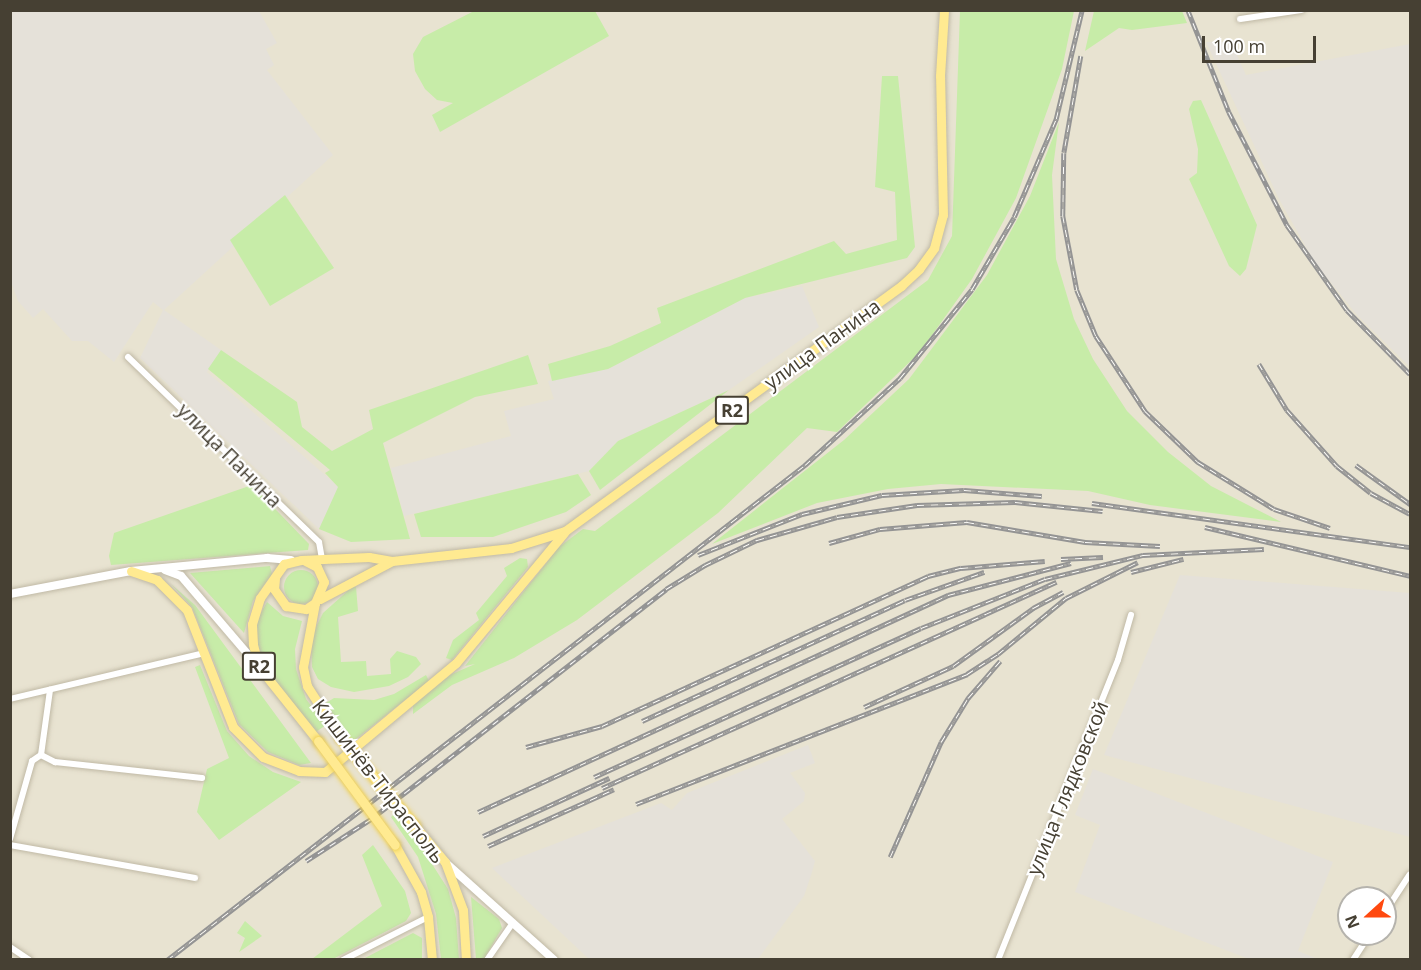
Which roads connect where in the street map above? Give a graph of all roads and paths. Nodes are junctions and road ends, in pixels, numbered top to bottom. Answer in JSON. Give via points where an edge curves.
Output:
{"nodes":[{"id":1,"x":944,"y":10,"type":"edge"},
{"id":2,"x":1301,"y":10,"type":"edge"},
{"id":3,"x":1240,"y":19,"type":"dead end"},
{"id":4,"x":128,"y":357,"type":"dead end"},
{"id":5,"x":565,"y":531,"type":"junction"},
{"id":6,"x":322,"y":559,"type":"junction"},
{"id":7,"x":296,"y":560,"type":"junction"},
{"id":8,"x":392,"y":561,"type":"junction"},
{"id":9,"x":161,"y":568,"type":"junction"},
{"id":10,"x":131,"y":571,"type":"junction"},
{"id":11,"x":275,"y":578,"type":"junction"},
{"id":12,"x":10,"y":594,"type":"edge"},
{"id":13,"x":317,"y":601,"type":"junction"},
{"id":14,"x":1131,"y":615,"type":"dead end"},
{"id":15,"x":204,"y":653,"type":"junction"},
{"id":16,"x":259,"y":667,"type":"junction"},
{"id":17,"x":50,"y":690,"type":"junction"},
{"id":18,"x":10,"y":699,"type":"edge"},
{"id":19,"x":41,"y":755,"type":"junction"},
{"id":20,"x":202,"y":778,"type":"dead end"},
{"id":21,"x":10,"y":839,"type":"edge"},
{"id":22,"x":10,"y":845,"type":"edge"},
{"id":23,"x":445,"y":862,"type":"junction"},
{"id":24,"x":1410,"y":874,"type":"edge"},
{"id":25,"x":195,"y":878,"type":"dead end"},
{"id":26,"x":1397,"y":894,"type":"edge"},
{"id":27,"x":428,"y":916,"type":"junction"},
{"id":28,"x":512,"y":924,"type":"junction"},
{"id":29,"x":1362,"y":946,"type":"edge"},
{"id":30,"x":10,"y":947,"type":"edge"},
{"id":31,"x":29,"y":960,"type":"edge"},
{"id":32,"x":343,"y":960,"type":"edge"},
{"id":33,"x":432,"y":960,"type":"edge"},
{"id":34,"x":466,"y":960,"type":"edge"},
{"id":35,"x":487,"y":960,"type":"edge"},
{"id":36,"x":554,"y":960,"type":"edge"},
{"id":37,"x":998,"y":960,"type":"edge"},
{"id":38,"x":1353,"y":960,"type":"edge"}],
"edges":[{"from":1,"to":5,"type":"main road","name":"улица Панина","number":"R2","via":[[940,76],[943,215],[929,255],[901,286]]},
{"from":2,"to":3,"type":"street"},
{"from":4,"to":6,"type":"street","name":"улица Панина","via":[[319,542]]},
{"from":5,"to":8,"type":"main road","name":"улица Панина","number":"R2","via":[[511,548]]},
{"from":5,"to":15,"type":"main road","via":[[456,663],[325,772],[299,771],[264,757],[233,727]]},
{"from":6,"to":7,"type":"main road","number":"R2"},
{"from":6,"to":8,"type":"main road","number":"R2","via":[[369,557]]},
{"from":7,"to":9,"type":"street","via":[[267,558]]},
{"from":7,"to":11,"type":"main road","number":"R2","via":[[278,570]]},
{"from":7,"to":13,"type":"main road","via":[[316,567],[321,574]]},
{"from":8,"to":13,"type":"main road","number":"R2"},
{"from":9,"to":10,"type":"street"},
{"from":9,"to":16,"type":"street","via":[[181,576]]},
{"from":10,"to":12,"type":"street"},
{"from":10,"to":15,"type":"main road","via":[[157,580],[175,594],[187,610]]},
{"from":11,"to":13,"type":"main road","via":[[274,589],[286,606],[306,609]]},
{"from":11,"to":16,"type":"main road","number":"R2","via":[[260,598],[252,624]]},
{"from":13,"to":23,"type":"main road","name":"Кишинёв-Тирасполь","number":"R2","bridge":true,"via":[[303,667],[307,686],[340,737]]},
{"from":14,"to":37,"type":"street","name":"улица Глядковской","via":[[1118,660]]},
{"from":15,"to":17,"type":"street"},
{"from":16,"to":27,"type":"main road","number":"R2","bridge":true,"via":[[395,845],[421,892]]},
{"from":17,"to":18,"type":"street"},
{"from":17,"to":19,"type":"street"},
{"from":19,"to":20,"type":"street","via":[[55,762]]},
{"from":19,"to":21,"type":"street","via":[[32,761]]},
{"from":22,"to":25,"type":"street"},
{"from":23,"to":28,"type":"street"},
{"from":23,"to":34,"type":"main road","name":"Кишинёв-Тирасполь","number":"R2","via":[[463,910]]},
{"from":24,"to":26,"type":"street"},
{"from":27,"to":32,"type":"street"},
{"from":27,"to":33,"type":"main road","number":"R2"},
{"from":28,"to":35,"type":"street"},
{"from":28,"to":36,"type":"street"},
{"from":29,"to":38,"type":"street"},
{"from":30,"to":31,"type":"street"}]}
